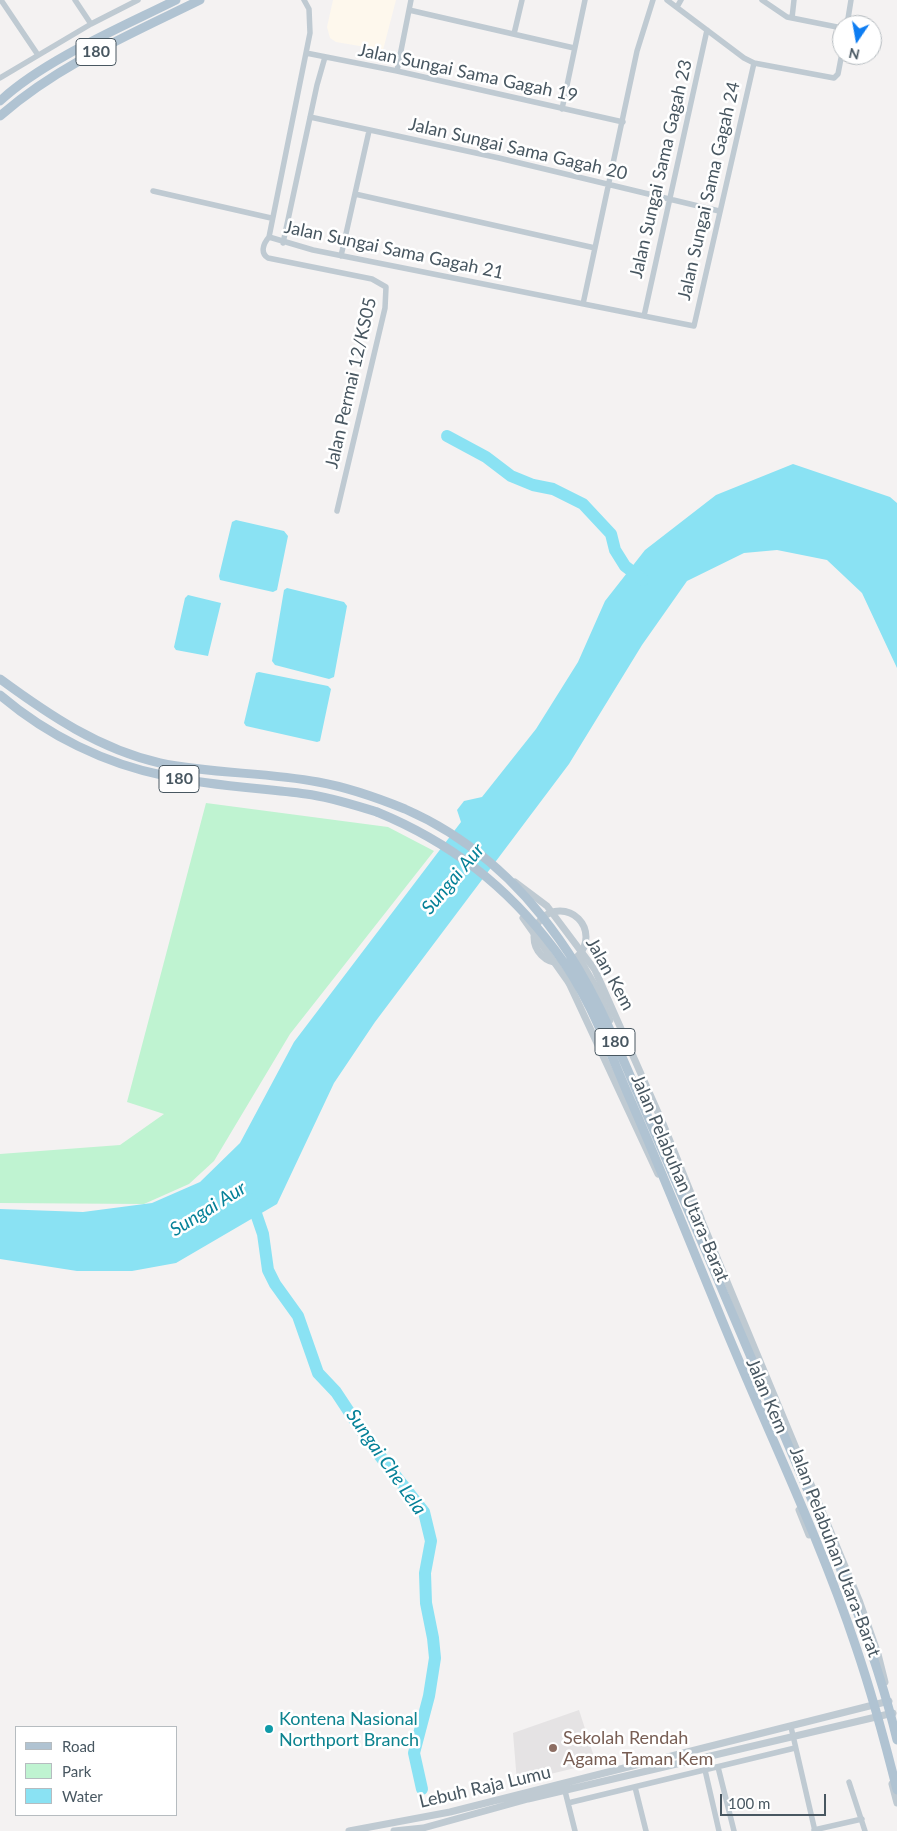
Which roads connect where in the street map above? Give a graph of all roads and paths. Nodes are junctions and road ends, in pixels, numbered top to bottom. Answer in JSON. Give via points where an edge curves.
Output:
{"nodes":[{"id":1,"x":1,"y":0,"type":"edge"},
{"id":2,"x":75,"y":0,"type":"edge"},
{"id":3,"x":138,"y":0,"type":"edge"},
{"id":4,"x":176,"y":0,"type":"edge"},
{"id":5,"x":200,"y":0,"type":"edge"},
{"id":6,"x":304,"y":0,"type":"edge"},
{"id":7,"x":411,"y":0,"type":"edge"},
{"id":8,"x":522,"y":0,"type":"edge"},
{"id":9,"x":585,"y":0,"type":"edge"},
{"id":10,"x":654,"y":0,"type":"edge"},
{"id":11,"x":667,"y":0,"type":"edge"},
{"id":12,"x":681,"y":0,"type":"edge"},
{"id":13,"x":762,"y":0,"type":"edge"},
{"id":14,"x":794,"y":0,"type":"edge"},
{"id":15,"x":850,"y":0,"type":"edge"},
{"id":16,"x":676,"y":7,"type":"junction"},
{"id":17,"x":409,"y":10,"type":"junction"},
{"id":18,"x":848,"y":15,"type":"edge"},
{"id":19,"x":792,"y":18,"type":"junction"},
{"id":20,"x":91,"y":24,"type":"junction"},
{"id":21,"x":832,"y":26,"type":"edge"},
{"id":22,"x":707,"y":30,"type":"junction"},
{"id":23,"x":514,"y":34,"type":"junction"},
{"id":24,"x":574,"y":48,"type":"junction"},
{"id":25,"x":306,"y":53,"type":"junction"},
{"id":26,"x":38,"y":54,"type":"junction"},
{"id":27,"x":325,"y":58,"type":"junction"},
{"id":28,"x":754,"y":63,"type":"junction"},
{"id":29,"x":840,"y":65,"type":"edge"},
{"id":30,"x":397,"y":71,"type":"junction"},
{"id":31,"x":0,"y":78,"type":"edge"},
{"id":32,"x":0,"y":101,"type":"edge"},
{"id":33,"x":562,"y":109,"type":"junction"},
{"id":34,"x":0,"y":116,"type":"edge"},
{"id":35,"x":310,"y":117,"type":"junction"},
{"id":36,"x":623,"y":122,"type":"junction"},
{"id":37,"x":369,"y":131,"type":"junction"},
{"id":38,"x":610,"y":186,"type":"junction"},
{"id":39,"x":153,"y":191,"type":"dead end"},
{"id":40,"x":355,"y":194,"type":"junction"},
{"id":41,"x":669,"y":200,"type":"junction"},
{"id":42,"x":719,"y":211,"type":"junction"},
{"id":43,"x":271,"y":218,"type":"junction"},
{"id":44,"x":268,"y":237,"type":"junction"},
{"id":45,"x":283,"y":243,"type":"junction"},
{"id":46,"x":595,"y":248,"type":"junction"},
{"id":47,"x":341,"y":256,"type":"junction"},
{"id":48,"x":583,"y":304,"type":"junction"},
{"id":49,"x":644,"y":316,"type":"junction"},
{"id":50,"x":694,"y":326,"type":"joint"},
{"id":51,"x":337,"y":512,"type":"dead end"},
{"id":52,"x":0,"y":679,"type":"edge"},
{"id":53,"x":0,"y":695,"type":"edge"},
{"id":54,"x":509,"y":877,"type":"junction"},
{"id":55,"x":498,"y":884,"type":"junction"},
{"id":56,"x":578,"y":956,"type":"junction"},
{"id":57,"x":562,"y":962,"type":"junction"},
{"id":58,"x":658,"y":1174,"type":"junction"},
{"id":59,"x":701,"y":1218,"type":"junction"},
{"id":60,"x":889,"y":1701,"type":"junction"},
{"id":61,"x":871,"y":1707,"type":"junction"},
{"id":62,"x":893,"y":1713,"type":"junction"},
{"id":63,"x":874,"y":1718,"type":"junction"},
{"id":64,"x":897,"y":1721,"type":"edge"},
{"id":65,"x":790,"y":1727,"type":"junction"},
{"id":66,"x":793,"y":1737,"type":"junction"},
{"id":67,"x":897,"y":1740,"type":"edge"},
{"id":68,"x":795,"y":1748,"type":"junction"},
{"id":69,"x":897,"y":1755,"type":"edge"},
{"id":70,"x":885,"y":1758,"type":"junction"},
{"id":71,"x":718,"y":1767,"type":"junction"},
{"id":72,"x":705,"y":1770,"type":"junction"},
{"id":73,"x":849,"y":1782,"type":"dead end"},
{"id":74,"x":635,"y":1787,"type":"junction"},
{"id":75,"x":564,"y":1788,"type":"junction"},
{"id":76,"x":897,"y":1790,"type":"edge"},
{"id":77,"x":568,"y":1803,"type":"junction"},
{"id":78,"x":897,"y":1803,"type":"edge"},
{"id":79,"x":862,"y":1819,"type":"junction"},
{"id":80,"x":402,"y":1821,"type":"junction"},
{"id":81,"x":389,"y":1823,"type":"junction"},
{"id":82,"x":421,"y":1829,"type":"edge"},
{"id":83,"x":814,"y":1830,"type":"edge"},
{"id":84,"x":348,"y":1831,"type":"edge"},
{"id":85,"x":387,"y":1831,"type":"edge"},
{"id":86,"x":398,"y":1831,"type":"edge"},
{"id":87,"x":575,"y":1831,"type":"edge"},
{"id":88,"x":646,"y":1831,"type":"edge"},
{"id":89,"x":719,"y":1831,"type":"edge"},
{"id":90,"x":734,"y":1831,"type":"edge"},
{"id":91,"x":865,"y":1831,"type":"edge"}],
"edges":[{"from":1,"to":26,"type":"street"},
{"from":2,"to":20,"type":"street"},
{"from":3,"to":20,"type":"street"},
{"from":4,"to":32,"type":"main road","number":"180","via":[[91,42]]},
{"from":5,"to":34,"type":"main road","number":"180","via":[[84,58],[47,80]]},
{"from":6,"to":25,"type":"street","name":"Jalan Sungai Sama Gagah 21","via":[[311,20]]},
{"from":7,"to":17,"type":"street"},
{"from":8,"to":23,"type":"street"},
{"from":9,"to":24,"type":"street"},
{"from":10,"to":36,"type":"street","via":[[637,51]]},
{"from":11,"to":16,"type":"street"},
{"from":12,"to":16,"type":"street"},
{"from":13,"to":19,"type":"street"},
{"from":14,"to":19,"type":"street"},
{"from":15,"to":18,"type":"street"},
{"from":16,"to":22,"type":"street"},
{"from":17,"to":23,"type":"street"},
{"from":17,"to":30,"type":"street"},
{"from":19,"to":21,"type":"street"},
{"from":20,"to":26,"type":"street"},
{"from":22,"to":28,"type":"street"},
{"from":22,"to":41,"type":"street","name":"Jalan Sungai Sama Gagah 23"},
{"from":23,"to":24,"type":"street"},
{"from":24,"to":33,"type":"street"},
{"from":25,"to":27,"type":"street","name":"Jalan Sungai Sama Gagah 19"},
{"from":25,"to":43,"type":"street","name":"Jalan Sungai Sama Gagah 21"},
{"from":26,"to":31,"type":"street"},
{"from":27,"to":30,"type":"street","name":"Jalan Sungai Sama Gagah 19"},
{"from":27,"to":35,"type":"street"},
{"from":28,"to":29,"type":"street","via":[[832,78],[838,74]]},
{"from":28,"to":42,"type":"street","name":"Jalan Sungai Sama Gagah 24"},
{"from":30,"to":33,"type":"street","name":"Jalan Sungai Sama Gagah 19"},
{"from":33,"to":36,"type":"street","name":"Jalan Sungai Sama Gagah 19"},
{"from":35,"to":37,"type":"street","name":"Jalan Sungai Sama Gagah 20"},
{"from":35,"to":45,"type":"street"},
{"from":36,"to":38,"type":"street"},
{"from":37,"to":38,"type":"street","name":"Jalan Sungai Sama Gagah 20","via":[[499,158]]},
{"from":37,"to":40,"type":"street"},
{"from":38,"to":41,"type":"street","name":"Jalan Sungai Sama Gagah 20"},
{"from":38,"to":46,"type":"street"},
{"from":39,"to":43,"type":"street"},
{"from":40,"to":46,"type":"street"},
{"from":40,"to":47,"type":"street"},
{"from":41,"to":42,"type":"street","name":"Jalan Sungai Sama Gagah 20"},
{"from":41,"to":49,"type":"street","name":"Jalan Sungai Sama Gagah 23"},
{"from":42,"to":50,"type":"street","name":"Jalan Sungai Sama Gagah 24"},
{"from":43,"to":44,"type":"street","name":"Jalan Sungai Sama Gagah 21"},
{"from":44,"to":45,"type":"street","name":"Jalan Sungai Sama Gagah 21"},
{"from":44,"to":51,"type":"street","name":"Jalan Permai 12/KS05","via":[[263,249],[268,258],[372,279],[386,287],[384,308]]},
{"from":45,"to":47,"type":"street","name":"Jalan Sungai Sama Gagah 21"},
{"from":46,"to":48,"type":"street"},
{"from":47,"to":48,"type":"street","name":"Jalan Sungai Sama Gagah 21"},
{"from":48,"to":49,"type":"street","name":"Jalan Sungai Sama Gagah 21"},
{"from":49,"to":50,"type":"street","name":"Jalan Sungai Sama Gagah 21"},
{"from":52,"to":54,"type":"main road","name":"Jalan Pelabuhan Utara-Barat","number":"180","bridge":true,"via":[[79,733],[130,754],[194,769],[319,782],[404,809],[467,843]]},
{"from":53,"to":55,"type":"main road","name":"Jalan Pelabuhan Utara-Barat","number":"180","bridge":true,"via":[[35,722],[121,764],[183,780],[308,794],[377,812],[417,830]]},
{"from":54,"to":59,"type":"street","name":"Jalan Kem","bridge":true,"via":[[547,906],[595,970]]},
{"from":54,"to":67,"type":"main road","name":"Jalan Pelabuhan Utara-Barat","number":"180","bridge":true,"via":[[530,900],[590,986],[834,1552],[874,1655]]},
{"from":55,"to":58,"type":"street","name":"Jalan Kem","bridge":true,"via":[[548,949],[569,983]]},
{"from":55,"to":76,"type":"main road","name":"Jalan Pelabuhan Utara-Barat","number":"180","bridge":true,"via":[[530,917],[574,978],[618,1071],[815,1537],[856,1646]]},
{"from":56,"to":57,"type":"street"},
{"from":56,"to":57,"type":"street","via":[[586,942],[585,927],[569,912],[553,912],[540,921],[534,937],[546,958]]},
{"from":56,"to":59,"type":"street","name":"Jalan Kem","via":[[597,989],[675,1169]]},
{"from":57,"to":58,"type":"street","name":"Jalan Kem","via":[[592,1019]]},
{"from":58,"to":61,"type":"street","name":"Jalan Kem","via":[[836,1599]]},
{"from":59,"to":60,"type":"street","name":"Jalan Kem","via":[[859,1600],[878,1654]]},
{"from":60,"to":61,"type":"street","name":"Lebuh Raja Lumu"},
{"from":60,"to":62,"type":"street","name":"Jalan Kem"},
{"from":61,"to":63,"type":"street","name":"Jalan Kem"},
{"from":61,"to":65,"type":"street","name":"Lebuh Raja Lumu"},
{"from":62,"to":63,"type":"street","name":"Lebuh Raja Lumu"},
{"from":62,"to":64,"type":"street","name":"Jalan Kem"},
{"from":63,"to":66,"type":"street","name":"Lebuh Raja Lumu"},
{"from":63,"to":70,"type":"street","name":"Jalan Kem"},
{"from":65,"to":66,"type":"street"},
{"from":65,"to":75,"type":"street","name":"Lebuh Raja Lumu"},
{"from":66,"to":68,"type":"street"},
{"from":66,"to":75,"type":"street","name":"Lebuh Raja Lumu"},
{"from":68,"to":71,"type":"street"},
{"from":68,"to":83,"type":"street"},
{"from":69,"to":70,"type":"street"},
{"from":70,"to":78,"type":"street","name":"Jalan Kem"},
{"from":71,"to":72,"type":"street"},
{"from":71,"to":90,"type":"street"},
{"from":72,"to":74,"type":"street"},
{"from":72,"to":89,"type":"street"},
{"from":73,"to":79,"type":"street"},
{"from":74,"to":77,"type":"street"},
{"from":74,"to":88,"type":"street"},
{"from":75,"to":77,"type":"street"},
{"from":75,"to":80,"type":"street","name":"Lebuh Raja Lumu"},
{"from":75,"to":82,"type":"street","name":"Lebuh Raja Lumu"},
{"from":77,"to":87,"type":"street"},
{"from":79,"to":83,"type":"street"},
{"from":79,"to":91,"type":"street"},
{"from":80,"to":81,"type":"street","name":"Lebuh Raja Lumu"},
{"from":80,"to":86,"type":"street"},
{"from":81,"to":84,"type":"street","name":"Lebuh Raja Lumu"},
{"from":81,"to":85,"type":"street"},
{"from":82,"to":86,"type":"street","name":"Lebuh Raja Lumu"}]}
